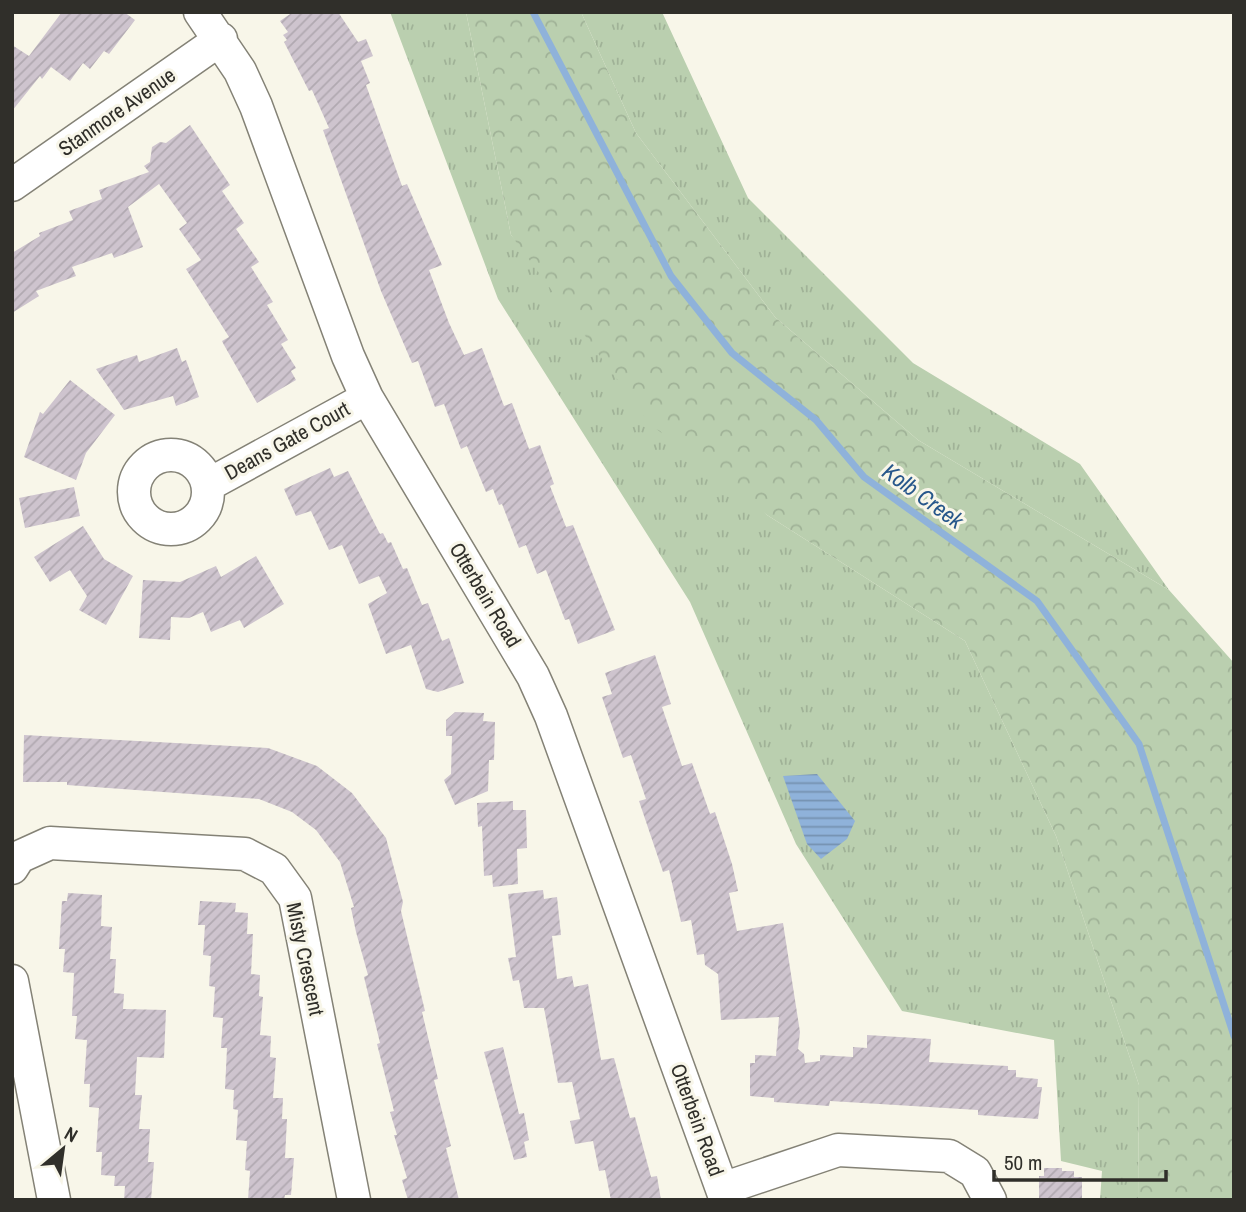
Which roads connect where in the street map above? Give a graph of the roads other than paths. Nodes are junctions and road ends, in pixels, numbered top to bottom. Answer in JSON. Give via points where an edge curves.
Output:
{"nodes":[{"id":1,"x":200,"y":12,"type":"edge"},
{"id":2,"x":221,"y":39,"type":"junction"},
{"id":3,"x":12,"y":185,"type":"edge"},
{"id":4,"x":367,"y":398,"type":"junction"},
{"id":5,"x":208,"y":485,"type":"dead end"},
{"id":6,"x":12,"y":868,"type":"edge"},
{"id":7,"x":12,"y":981,"type":"edge"},
{"id":8,"x":724,"y":1194,"type":"edge"},
{"id":9,"x":54,"y":1200,"type":"edge"},
{"id":10,"x":354,"y":1200,"type":"edge"},
{"id":11,"x":990,"y":1200,"type":"edge"}],
"edges":[{"from":1,"to":2,"type":"street","name":"Otterbein Road"},
{"from":2,"to":3,"type":"street","name":"Stanmore Avenue"},
{"from":2,"to":4,"type":"street","name":"Otterbein Road","via":[[256,106]]},
{"from":4,"to":5,"type":"street","name":"Deans Gate Court"},
{"from":4,"to":8,"type":"street","name":"Otterbein Road","via":[[533,676],[551,716]]},
{"from":6,"to":10,"type":"street","name":"Misty Crescent","via":[[19,857],[50,843],[245,854],[274,869],[295,898]]},
{"from":7,"to":9,"type":"street"},
{"from":8,"to":11,"type":"street","via":[[838,1150],[949,1156],[975,1172]]}]}
